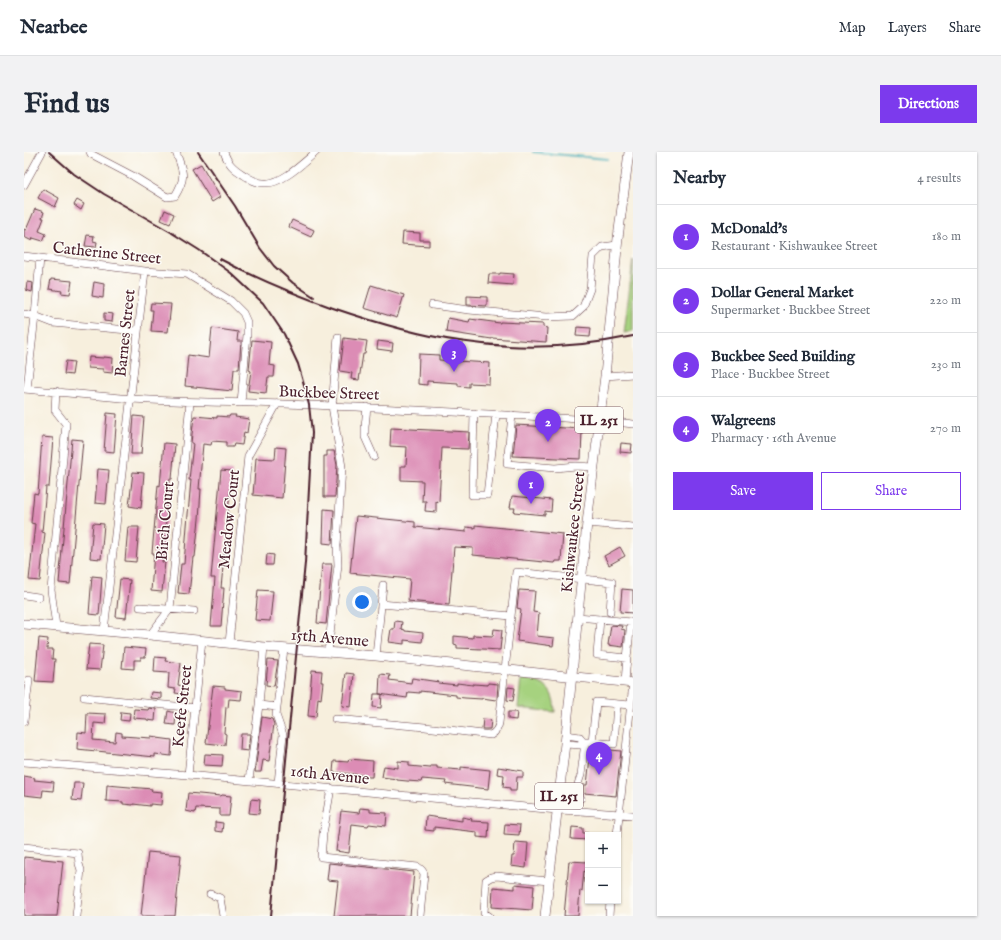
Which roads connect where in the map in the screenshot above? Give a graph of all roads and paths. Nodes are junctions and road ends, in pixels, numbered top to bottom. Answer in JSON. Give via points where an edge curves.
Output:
{"nodes":[{"id":1,"x":42,"y":152,"type":"edge"},
{"id":2,"x":90,"y":152,"type":"edge"},
{"id":3,"x":176,"y":152,"type":"edge"},
{"id":4,"x":224,"y":152,"type":"edge"},
{"id":5,"x":316,"y":152,"type":"edge"},
{"id":6,"x":629,"y":152,"type":"edge"},
{"id":7,"x":24,"y":185,"type":"edge"},
{"id":8,"x":617,"y":245,"type":"junction"},
{"id":9,"x":24,"y":256,"type":"edge"},
{"id":10,"x":40,"y":258,"type":"junction"},
{"id":11,"x":145,"y":271,"type":"junction"},
{"id":12,"x":432,"y":305,"type":"dead end"},
{"id":13,"x":24,"y":314,"type":"edge"},
{"id":14,"x":35,"y":316,"type":"junction"},
{"id":15,"x":138,"y":331,"type":"junction"},
{"id":16,"x":338,"y":337,"type":"dead end"},
{"id":17,"x":633,"y":374,"type":"edge"},
{"id":18,"x":605,"y":376,"type":"junction"},
{"id":19,"x":26,"y":389,"type":"edge"},
{"id":20,"x":56,"y":391,"type":"junction"},
{"id":21,"x":131,"y":399,"type":"junction"},
{"id":22,"x":190,"y":402,"type":"junction"},
{"id":23,"x":241,"y":403,"type":"junction"},
{"id":24,"x":277,"y":404,"type":"junction"},
{"id":25,"x":332,"y":406,"type":"junction"},
{"id":26,"x":367,"y":407,"type":"junction"},
{"id":27,"x":474,"y":413,"type":"junction"},
{"id":28,"x":496,"y":414,"type":"junction"},
{"id":29,"x":512,"y":415,"type":"junction"},
{"id":30,"x":599,"y":420,"type":"junction"},
{"id":31,"x":633,"y":424,"type":"edge"},
{"id":32,"x":374,"y":457,"type":"dead end"},
{"id":33,"x":594,"y":467,"type":"junction"},
{"id":34,"x":587,"y":523,"type":"junction"},
{"id":35,"x":633,"y":527,"type":"edge"},
{"id":36,"x":582,"y":579,"type":"junction"},
{"id":37,"x":383,"y":585,"type":"dead end"},
{"id":38,"x":24,"y":595,"type":"edge"},
{"id":39,"x":38,"y":597,"type":"dead end"},
{"id":40,"x":381,"y":604,"type":"junction"},
{"id":41,"x":140,"y":607,"type":"dead end"},
{"id":42,"x":170,"y":609,"type":"junction"},
{"id":43,"x":194,"y":611,"type":"dead end"},
{"id":44,"x":610,"y":612,"type":"dead end"},
{"id":45,"x":511,"y":616,"type":"junction"},
{"id":46,"x":578,"y":617,"type":"junction"},
{"id":47,"x":600,"y":619,"type":"junction"},
{"id":48,"x":24,"y":624,"type":"edge"},
{"id":49,"x":56,"y":626,"type":"junction"},
{"id":50,"x":104,"y":631,"type":"junction"},
{"id":51,"x":150,"y":635,"type":"junction"},
{"id":52,"x":202,"y":640,"type":"junction"},
{"id":53,"x":229,"y":643,"type":"junction"},
{"id":54,"x":264,"y":647,"type":"junction"},
{"id":55,"x":284,"y":649,"type":"junction"},
{"id":56,"x":328,"y":652,"type":"junction"},
{"id":57,"x":376,"y":656,"type":"junction"},
{"id":58,"x":627,"y":658,"type":"junction"},
{"id":59,"x":505,"y":669,"type":"junction"},
{"id":60,"x":572,"y":676,"type":"junction"},
{"id":61,"x":28,"y":680,"type":"dead end"},
{"id":62,"x":630,"y":682,"type":"edge"},
{"id":63,"x":84,"y":697,"type":"dead end"},
{"id":64,"x":617,"y":704,"type":"junction"},
{"id":65,"x":259,"y":705,"type":"junction"},
{"id":66,"x":630,"y":705,"type":"junction"},
{"id":67,"x":277,"y":707,"type":"junction"},
{"id":68,"x":195,"y":708,"type":"junction"},
{"id":69,"x":335,"y":719,"type":"dead end"},
{"id":70,"x":24,"y":721,"type":"edge"},
{"id":71,"x":565,"y":740,"type":"junction"},
{"id":72,"x":587,"y":742,"type":"junction"},
{"id":73,"x":24,"y":762,"type":"edge"},
{"id":74,"x":188,"y":775,"type":"junction"},
{"id":75,"x":581,"y":775,"type":"junction"},
{"id":76,"x":249,"y":780,"type":"junction"},
{"id":77,"x":278,"y":783,"type":"junction"},
{"id":78,"x":584,"y":785,"type":"tunnel mouth"},
{"id":79,"x":331,"y":788,"type":"junction"},
{"id":80,"x":557,"y":810,"type":"junction"},
{"id":81,"x":580,"y":810,"type":"junction"},
{"id":82,"x":619,"y":813,"type":"junction"},
{"id":83,"x":633,"y":815,"type":"edge"},
{"id":84,"x":617,"y":832,"type":"edge"},
{"id":85,"x":24,"y":847,"type":"edge"},
{"id":86,"x":549,"y":881,"type":"junction"},
{"id":87,"x":210,"y":894,"type":"dead end"},
{"id":88,"x":610,"y":904,"type":"edge"},
{"id":89,"x":486,"y":914,"type":"edge"},
{"id":90,"x":76,"y":916,"type":"edge"},
{"id":91,"x":223,"y":916,"type":"edge"},
{"id":92,"x":420,"y":916,"type":"edge"},
{"id":93,"x":545,"y":916,"type":"edge"},
{"id":94,"x":609,"y":916,"type":"edge"}],
"edges":[{"from":1,"to":7,"type":"street"},
{"from":2,"to":3,"type":"street","via":[[167,197],[175,196],[181,185],[183,173]]},
{"from":4,"to":5,"type":"street","via":[[234,168],[253,181],[263,184],[294,172]]},
{"from":6,"to":8,"type":"main road","name":"Kishwaukee Street","number":"IL 251"},
{"from":8,"to":12,"type":"street","via":[[602,247],[593,256],[590,289],[583,307],[572,316],[546,317]]},
{"from":8,"to":18,"type":"main road","name":"Kishwaukee Street","number":"IL 251"},
{"from":9,"to":10,"type":"street","name":"Catherine Street"},
{"from":10,"to":11,"type":"street","name":"Catherine Street"},
{"from":10,"to":14,"type":"street"},
{"from":11,"to":15,"type":"street","name":"Barnes Street"},
{"from":11,"to":23,"type":"street","name":"Catherine Street","via":[[187,274],[231,301],[243,313],[247,322],[247,335]]},
{"from":13,"to":14,"type":"street"},
{"from":14,"to":15,"type":"street","via":[[53,323]]},
{"from":14,"to":19,"type":"street"},
{"from":15,"to":21,"type":"street","name":"Barnes Street"},
{"from":16,"to":25,"type":"street"},
{"from":17,"to":18,"type":"street"},
{"from":18,"to":30,"type":"main road","name":"Kishwaukee Street","number":"IL 251"},
{"from":19,"to":20,"type":"street","name":"Buckbee Street"},
{"from":20,"to":21,"type":"street","name":"Buckbee Street"},
{"from":20,"to":49,"type":"street","via":[[56,410],[66,424],[51,590]]},
{"from":21,"to":22,"type":"street","name":"Buckbee Street"},
{"from":21,"to":50,"type":"street"},
{"from":22,"to":23,"type":"street","name":"Buckbee Street"},
{"from":22,"to":42,"type":"street","name":"Birch Court"},
{"from":23,"to":24,"type":"street","name":"Buckbee Street"},
{"from":24,"to":25,"type":"street","name":"Buckbee Street"},
{"from":24,"to":53,"type":"street","name":"Meadow Court","via":[[248,456]]},
{"from":25,"to":26,"type":"street","name":"Buckbee Street"},
{"from":25,"to":56,"type":"street","via":[[342,467],[338,565]]},
{"from":26,"to":27,"type":"street","name":"Buckbee Street"},
{"from":26,"to":32,"type":"street","via":[[365,437]]},
{"from":27,"to":28,"type":"street","name":"Buckbee Street"},
{"from":27,"to":28,"type":"street","via":[[472,495],[487,495]]},
{"from":28,"to":29,"type":"street","name":"Buckbee Street"},
{"from":29,"to":30,"type":"street","name":"Buckbee Street"},
{"from":29,"to":33,"type":"street","via":[[507,464],[555,468]]},
{"from":30,"to":31,"type":"street","name":"Buckbee Street"},
{"from":30,"to":33,"type":"main road","name":"Kishwaukee Street","number":"IL 251"},
{"from":33,"to":34,"type":"main road","name":"Kishwaukee Street","number":"IL 251"},
{"from":34,"to":35,"type":"street"},
{"from":34,"to":36,"type":"main road","name":"Kishwaukee Street","number":"IL 251"},
{"from":36,"to":44,"type":"street","via":[[612,582]]},
{"from":36,"to":45,"type":"street","via":[[516,572]]},
{"from":36,"to":46,"type":"main road","name":"Kishwaukee Street","number":"IL 251"},
{"from":37,"to":40,"type":"street"},
{"from":38,"to":39,"type":"street"},
{"from":40,"to":45,"type":"street"},
{"from":40,"to":57,"type":"street"},
{"from":41,"to":42,"type":"street"},
{"from":42,"to":43,"type":"street"},
{"from":42,"to":51,"type":"street"},
{"from":45,"to":59,"type":"street"},
{"from":46,"to":47,"type":"street"},
{"from":46,"to":60,"type":"main road","name":"Kishwaukee Street","number":"IL 251"},
{"from":47,"to":58,"type":"street","via":[[597,655]]},
{"from":47,"to":58,"type":"street","via":[[631,622]]},
{"from":48,"to":49,"type":"main road","name":"15th Avenue"},
{"from":49,"to":50,"type":"main road","name":"15th Avenue"},
{"from":50,"to":51,"type":"main road","name":"15th Avenue"},
{"from":51,"to":52,"type":"main road","name":"15th Avenue"},
{"from":52,"to":53,"type":"main road","name":"15th Avenue"},
{"from":52,"to":68,"type":"street","name":"Keefe Street"},
{"from":53,"to":54,"type":"main road","name":"15th Avenue"},
{"from":54,"to":55,"type":"main road","name":"15th Avenue"},
{"from":54,"to":65,"type":"street"},
{"from":55,"to":56,"type":"main road","name":"15th Avenue"},
{"from":55,"to":67,"type":"street"},
{"from":56,"to":57,"type":"main road","name":"15th Avenue"},
{"from":57,"to":59,"type":"main road","name":"15th Avenue"},
{"from":58,"to":62,"type":"street"},
{"from":59,"to":60,"type":"main road","name":"15th Avenue"},
{"from":59,"to":69,"type":"street","via":[[498,728],[491,736]]},
{"from":60,"to":62,"type":"main road","name":"15th Avenue"},
{"from":60,"to":71,"type":"main road","name":"Kishwaukee Street","number":"IL 251"},
{"from":61,"to":70,"type":"street"},
{"from":62,"to":66,"type":"street"},
{"from":63,"to":68,"type":"street"},
{"from":64,"to":66,"type":"street"},
{"from":64,"to":72,"type":"street","via":[[596,702]]},
{"from":64,"to":72,"type":"street","via":[[614,744]]},
{"from":65,"to":67,"type":"street"},
{"from":65,"to":76,"type":"street"},
{"from":66,"to":82,"type":"street"},
{"from":67,"to":77,"type":"street","via":[[276,715],[283,735]]},
{"from":68,"to":74,"type":"street","name":"Keefe Street"},
{"from":71,"to":72,"type":"street","via":[[580,737]]},
{"from":71,"to":80,"type":"main road","name":"Kishwaukee Street","number":"IL 251"},
{"from":72,"to":75,"type":"street"},
{"from":73,"to":74,"type":"street","name":"16th Avenue"},
{"from":74,"to":76,"type":"street","name":"16th Avenue"},
{"from":75,"to":78,"type":"street"},
{"from":75,"to":81,"type":"street","via":[[578,784],[578,793],[582,796]]},
{"from":76,"to":77,"type":"street","name":"16th Avenue"},
{"from":77,"to":79,"type":"street","name":"16th Avenue"},
{"from":79,"to":80,"type":"street","name":"16th Avenue"},
{"from":79,"to":92,"type":"street","via":[[321,857],[422,869],[424,874]]},
{"from":80,"to":81,"type":"street","name":"16th Avenue"},
{"from":80,"to":86,"type":"main road","name":"Kishwaukee Street","number":"IL 251"},
{"from":81,"to":82,"type":"street","name":"16th Avenue"},
{"from":82,"to":83,"type":"street","name":"16th Avenue"},
{"from":82,"to":84,"type":"street"},
{"from":85,"to":90,"type":"street","via":[[78,853],[81,870]]},
{"from":86,"to":89,"type":"street","via":[[491,877],[486,880]]},
{"from":86,"to":93,"type":"main road","name":"Kishwaukee Street","number":"IL 251"},
{"from":87,"to":91,"type":"street","via":[[220,898]]},
{"from":88,"to":94,"type":"street"}]}
